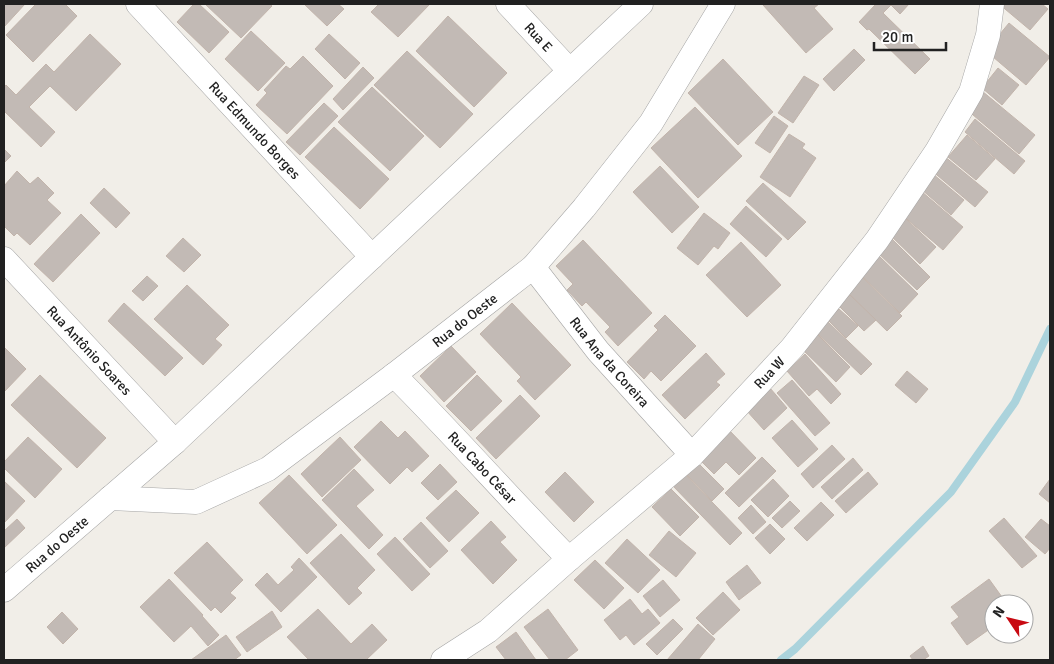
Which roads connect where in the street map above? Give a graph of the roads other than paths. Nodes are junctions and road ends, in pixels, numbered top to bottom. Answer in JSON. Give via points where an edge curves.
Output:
{"nodes":[{"id":1,"x":138,"y":4,"type":"edge"},
{"id":2,"x":508,"y":4,"type":"edge"},
{"id":3,"x":641,"y":4,"type":"edge"},
{"id":4,"x":723,"y":4,"type":"edge"},
{"id":5,"x":992,"y":4,"type":"edge"},
{"id":6,"x":570,"y":71,"type":"junction"},
{"id":7,"x":372,"y":257,"type":"junction"},
{"id":8,"x":4,"y":259,"type":"edge"},
{"id":9,"x":533,"y":267,"type":"junction"},
{"id":10,"x":394,"y":376,"type":"junction"},
{"id":11,"x":175,"y":442,"type":"junction"},
{"id":12,"x":692,"y":454,"type":"junction"},
{"id":13,"x":110,"y":498,"type":"junction"},
{"id":14,"x":569,"y":560,"type":"junction"},
{"id":15,"x":4,"y":590,"type":"edge"},
{"id":16,"x":443,"y":660,"type":"edge"}],
"edges":[{"from":1,"to":7,"type":"street","name":"Rua Edmundo Borges"},
{"from":2,"to":6,"type":"street","name":"Rua E"},
{"from":3,"to":6,"type":"street","name":"Rua do Oeste"},
{"from":4,"to":9,"type":"street","name":"Rua do Oeste","via":[[651,123]]},
{"from":5,"to":12,"type":"street","name":"Rua W","via":[[988,35],[971,92],[937,151],[877,240],[792,348]]},
{"from":6,"to":7,"type":"street","name":"Rua do Oeste"},
{"from":7,"to":11,"type":"street","name":"Rua do Oeste"},
{"from":8,"to":11,"type":"street","name":"Rua Antônio Soares"},
{"from":9,"to":10,"type":"street","name":"Rua do Oeste"},
{"from":9,"to":12,"type":"street","name":"Rua Ana da Coreira","via":[[598,351]]},
{"from":10,"to":13,"type":"street","name":"Rua do Oeste","via":[[268,469],[196,502]]},
{"from":10,"to":14,"type":"street","name":"Rua Cabo César"},
{"from":11,"to":13,"type":"street","name":"Rua do Oeste"},
{"from":12,"to":14,"type":"street","name":"Rua W"},
{"from":13,"to":15,"type":"street","name":"Rua do Oeste"},
{"from":14,"to":16,"type":"street","name":"Rua W","via":[[488,631]]}]}
